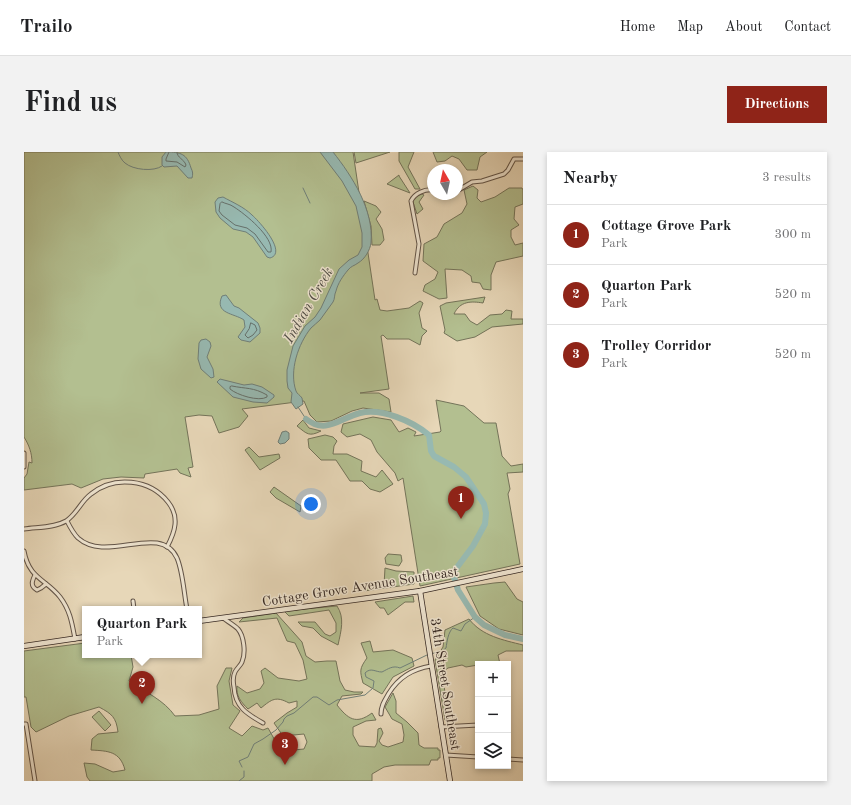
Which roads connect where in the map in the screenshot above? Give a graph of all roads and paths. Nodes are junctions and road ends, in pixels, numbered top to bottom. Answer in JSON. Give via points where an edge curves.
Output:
{"nodes":[{"id":1,"x":523,"y":159,"type":"edge"},
{"id":2,"x":463,"y":187,"type":"edge"},
{"id":3,"x":427,"y":189,"type":"edge"},
{"id":4,"x":414,"y":273,"type":"dead end"},
{"id":5,"x":24,"y":453,"type":"edge"},
{"id":6,"x":24,"y":467,"type":"edge"},
{"id":7,"x":67,"y":520,"type":"junction"},
{"id":8,"x":24,"y":529,"type":"edge"},
{"id":9,"x":167,"y":547,"type":"junction"},
{"id":10,"x":24,"y":551,"type":"edge"},
{"id":11,"x":523,"y":569,"type":"edge"},
{"id":12,"x":35,"y":575,"type":"junction"},
{"id":13,"x":46,"y":584,"type":"junction"},
{"id":14,"x":420,"y":591,"type":"junction"},
{"id":15,"x":132,"y":601,"type":"dead end"},
{"id":16,"x":133,"y":606,"type":"edge"},
{"id":17,"x":186,"y":606,"type":"edge"},
{"id":18,"x":222,"y":618,"type":"junction"},
{"id":19,"x":202,"y":621,"type":"edge"},
{"id":20,"x":82,"y":638,"type":"edge"},
{"id":21,"x":75,"y":639,"type":"junction"},
{"id":22,"x":24,"y":646,"type":"edge"},
{"id":23,"x":431,"y":666,"type":"junction"},
{"id":24,"x":381,"y":714,"type":"dead end"},
{"id":25,"x":263,"y":723,"type":"dead end"},
{"id":26,"x":25,"y":724,"type":"edge"},
{"id":27,"x":475,"y":725,"type":"edge"},
{"id":28,"x":441,"y":727,"type":"junction"},
{"id":29,"x":446,"y":755,"type":"junction"},
{"id":30,"x":475,"y":757,"type":"edge"},
{"id":31,"x":511,"y":759,"type":"edge"},
{"id":32,"x":523,"y":760,"type":"edge"},
{"id":33,"x":35,"y":781,"type":"edge"},
{"id":34,"x":450,"y":781,"type":"edge"}],
"edges":[{"from":1,"to":2,"type":"street","via":[[514,159],[504,174],[472,182]]},
{"from":3,"to":4,"type":"street","via":[[413,196],[411,200],[419,244]]},
{"from":5,"to":6,"type":"street"},
{"from":7,"to":8,"type":"street"},
{"from":7,"to":9,"type":"street","via":[[79,539],[98,548],[149,542]]},
{"from":7,"to":9,"type":"street","via":[[91,494],[109,484],[144,484],[163,496],[175,514],[175,529]]},
{"from":9,"to":17,"type":"street","via":[[176,556],[179,564]]},
{"from":10,"to":12,"type":"street"},
{"from":11,"to":14,"type":"main road","name":"Cottage Grove Avenue Southeast"},
{"from":12,"to":13,"type":"street"},
{"from":12,"to":13,"type":"street","via":[[32,581],[34,588],[37,590]]},
{"from":13,"to":21,"type":"street","via":[[67,608]]},
{"from":14,"to":18,"type":"main road","name":"Cottage Grove Avenue Southeast"},
{"from":14,"to":23,"type":"main road","name":"34th Street Southeast"},
{"from":15,"to":16,"type":"street"},
{"from":18,"to":19,"type":"main road","name":"Cottage Grove Avenue Southeast"},
{"from":18,"to":25,"type":"street","via":[[238,629],[242,636],[242,662],[233,680],[234,697],[238,705]]},
{"from":20,"to":21,"type":"main road"},
{"from":21,"to":22,"type":"main road"},
{"from":23,"to":24,"type":"street","via":[[418,668],[399,679],[381,707]]},
{"from":23,"to":28,"type":"main road","name":"34th Street Southeast"},
{"from":26,"to":33,"type":"street"},
{"from":27,"to":28,"type":"street"},
{"from":28,"to":29,"type":"main road","name":"34th Street Southeast"},
{"from":29,"to":30,"type":"street"},
{"from":29,"to":34,"type":"main road","name":"34th Street Southeast"},
{"from":31,"to":32,"type":"street"}]}
